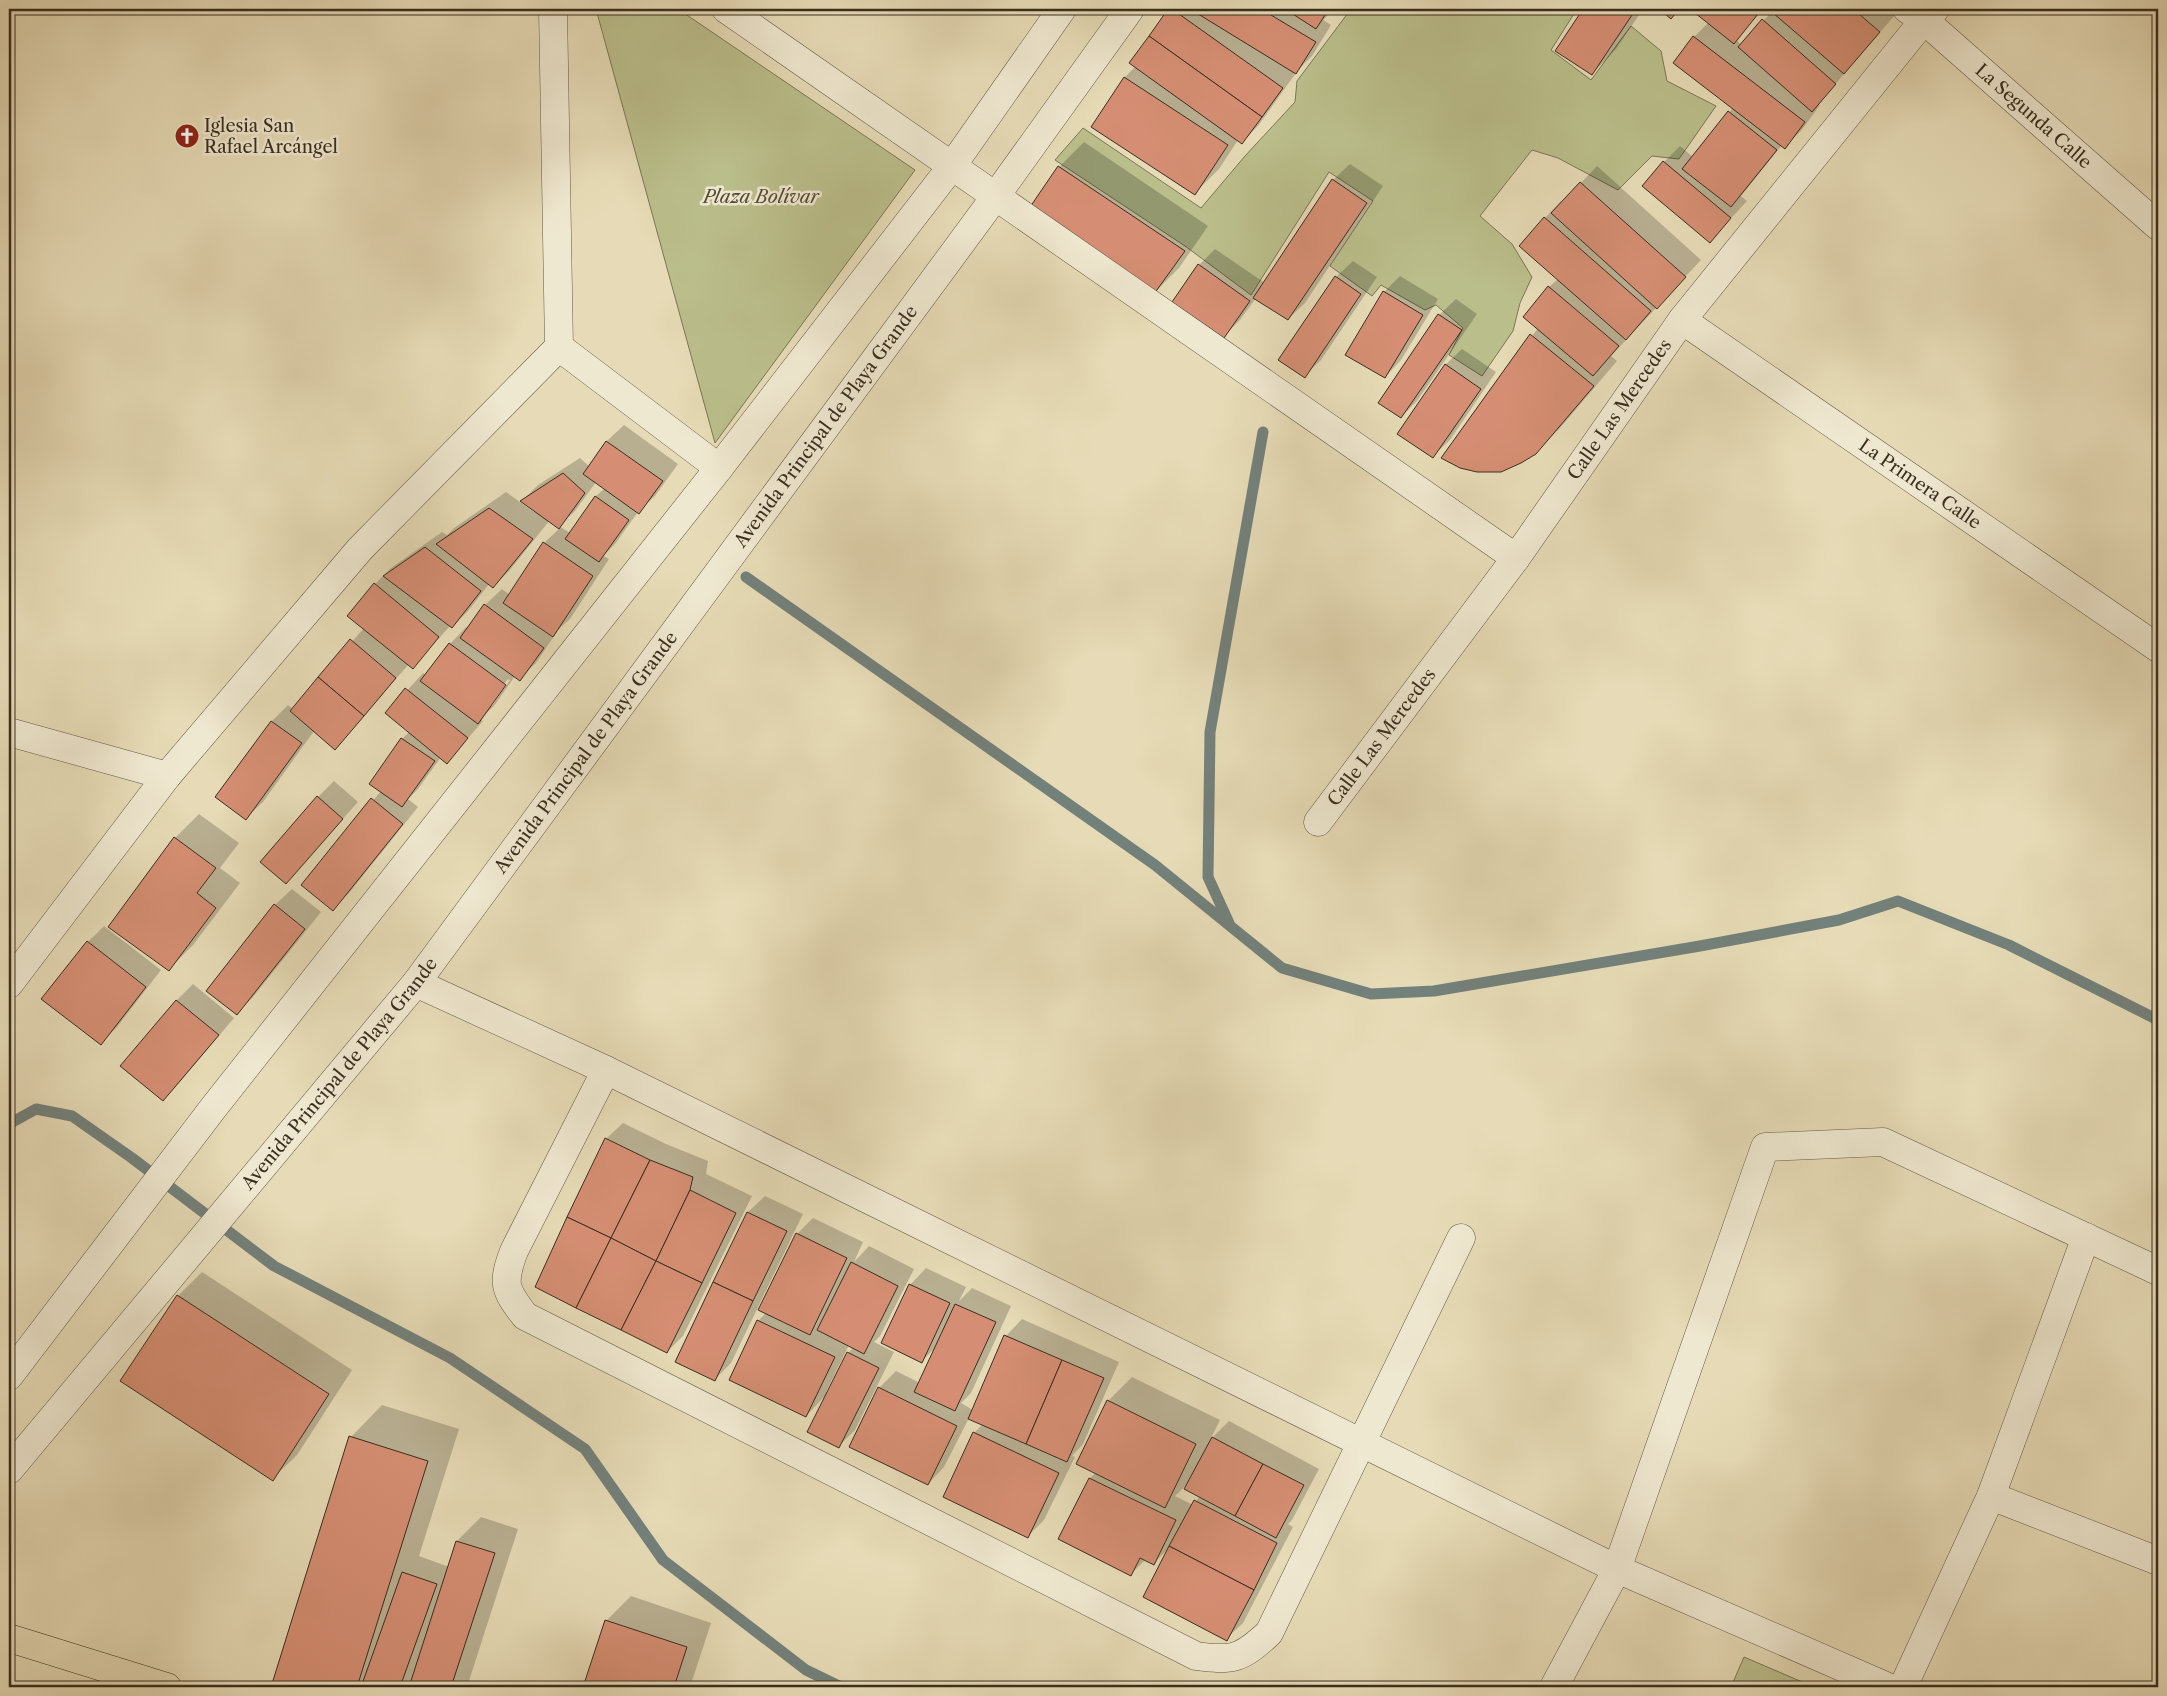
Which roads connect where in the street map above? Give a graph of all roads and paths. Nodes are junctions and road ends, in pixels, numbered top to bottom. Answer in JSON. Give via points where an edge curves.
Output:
{"nodes":[{"id":1,"x":553,"y":9,"type":"edge"},
{"id":2,"x":726,"y":9,"type":"edge"},
{"id":3,"x":1062,"y":9,"type":"edge"},
{"id":4,"x":1130,"y":9,"type":"edge"},
{"id":5,"x":1922,"y":13,"type":"edge"},
{"id":6,"x":952,"y":166,"type":"junction"},
{"id":7,"x":996,"y":196,"type":"junction"},
{"id":8,"x":2158,"y":226,"type":"edge"},
{"id":9,"x":1682,"y":320,"type":"junction"},
{"id":10,"x":559,"y":347,"type":"junction"},
{"id":11,"x":719,"y":468,"type":"junction"},
{"id":12,"x":1516,"y":558,"type":"junction"},
{"id":13,"x":2158,"y":648,"type":"edge"},
{"id":14,"x":9,"y":732,"type":"edge"},
{"id":15,"x":167,"y":776,"type":"junction"},
{"id":16,"x":1318,"y":822,"type":"dead end"},
{"id":17,"x":416,"y":983,"type":"junction"},
{"id":18,"x":9,"y":984,"type":"edge"},
{"id":19,"x":606,"y":1070,"type":"junction"},
{"id":20,"x":2086,"y":1237,"type":"junction"},
{"id":21,"x":1462,"y":1238,"type":"dead end"},
{"id":22,"x":2158,"y":1271,"type":"edge"},
{"id":23,"x":9,"y":1376,"type":"edge"},
{"id":24,"x":1360,"y":1443,"type":"junction"},
{"id":25,"x":9,"y":1470,"type":"edge"},
{"id":26,"x":1992,"y":1496,"type":"junction"},
{"id":27,"x":2158,"y":1561,"type":"edge"},
{"id":28,"x":1617,"y":1569,"type":"junction"},
{"id":29,"x":9,"y":1638,"type":"edge"},
{"id":30,"x":167,"y":1687,"type":"edge"},
{"id":31,"x":1554,"y":1687,"type":"edge"},
{"id":32,"x":1888,"y":1687,"type":"edge"},
{"id":33,"x":1904,"y":1687,"type":"edge"}],
"edges":[{"from":1,"to":10,"type":"street"},
{"from":2,"to":6,"type":"street"},
{"from":3,"to":6,"type":"street"},
{"from":4,"to":7,"type":"street","name":"Avenida Principal de Playa Grande"},
{"from":5,"to":8,"type":"street","name":"La Segunda Calle"},
{"from":5,"to":9,"type":"street","name":"Calle Las Mercedes"},
{"from":6,"to":7,"type":"street"},
{"from":6,"to":11,"type":"street"},
{"from":7,"to":12,"type":"street"},
{"from":7,"to":17,"type":"street","name":"Avenida Principal de Playa Grande"},
{"from":9,"to":12,"type":"street","name":"Calle Las Mercedes"},
{"from":9,"to":13,"type":"street","name":"La Primera Calle"},
{"from":10,"to":11,"type":"street"},
{"from":10,"to":15,"type":"street","via":[[360,549]]},
{"from":11,"to":23,"type":"street","via":[[214,1107]]},
{"from":12,"to":16,"type":"street","name":"Calle Las Mercedes"},
{"from":14,"to":15,"type":"street"},
{"from":15,"to":18,"type":"street"},
{"from":17,"to":19,"type":"street"},
{"from":17,"to":25,"type":"street","name":"Avenida Principal de Playa Grande"},
{"from":19,"to":24,"type":"street"},
{"from":19,"to":24,"type":"street","via":[[508,1266],[505,1284],[524,1316],[1196,1656],[1221,1660],[1239,1656],[1269,1633]]},
{"from":20,"to":22,"type":"street"},
{"from":20,"to":26,"type":"street"},
{"from":20,"to":28,"type":"street","via":[[1883,1142],[1765,1147]]},
{"from":21,"to":24,"type":"street"},
{"from":24,"to":28,"type":"street"},
{"from":26,"to":27,"type":"street"},
{"from":26,"to":33,"type":"street"},
{"from":28,"to":31,"type":"street"},
{"from":28,"to":32,"type":"street"},
{"from":29,"to":30,"type":"highway"}]}
